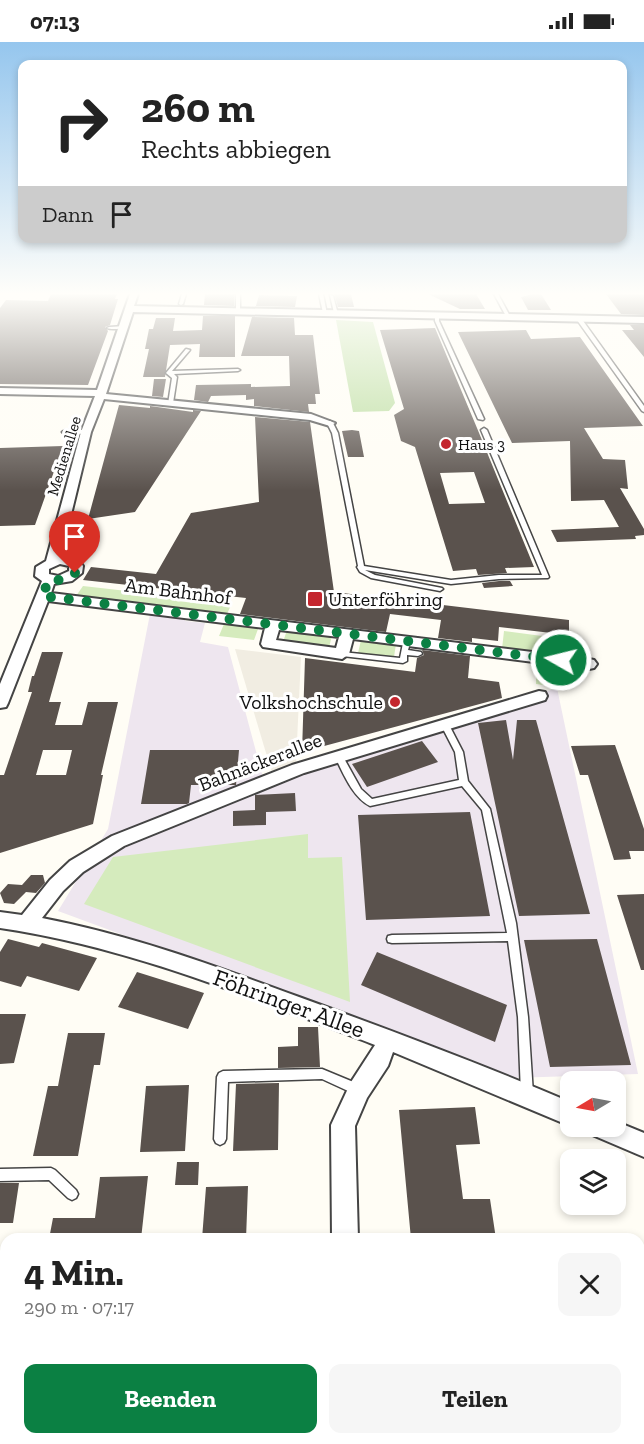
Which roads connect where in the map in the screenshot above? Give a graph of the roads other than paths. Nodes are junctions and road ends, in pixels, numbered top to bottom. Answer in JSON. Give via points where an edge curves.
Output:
{"nodes":[{"id":1,"x":113,"y":359,"type":"edge"},
{"id":2,"x":180,"y":359,"type":"edge"},
{"id":3,"x":454,"y":359,"type":"edge"},
{"id":4,"x":608,"y":359,"type":"edge"},
{"id":5,"x":238,"y":370,"type":"dead end"},
{"id":6,"x":168,"y":373,"type":"junction"},
{"id":7,"x":0,"y":391,"type":"edge"},
{"id":8,"x":101,"y":395,"type":"junction"},
{"id":9,"x":170,"y":403,"type":"junction"},
{"id":10,"x":644,"y":410,"type":"edge"},
{"id":11,"x":481,"y":419,"type":"dead end"},
{"id":12,"x":330,"y":423,"type":"joint"},
{"id":13,"x":484,"y":430,"type":"dead end"},
{"id":14,"x":65,"y":432,"type":"dead end"},
{"id":15,"x":86,"y":432,"type":"junction"},
{"id":16,"x":53,"y":561,"type":"junction"},
{"id":17,"x":360,"y":567,"type":"junction"},
{"id":18,"x":49,"y":580,"type":"junction"},
{"id":19,"x":440,"y":589,"type":"dead end"},
{"id":20,"x":42,"y":596,"type":"junction"},
{"id":21,"x":273,"y":624,"type":"junction"},
{"id":22,"x":347,"y":633,"type":"junction"},
{"id":23,"x":405,"y":646,"type":"junction"},
{"id":24,"x":342,"y":654,"type":"junction"},
{"id":25,"x":418,"y":654,"type":"dead end"},
{"id":26,"x":589,"y":664,"type":"dead end"},
{"id":27,"x":539,"y":696,"type":"dead end"},
{"id":28,"x":0,"y":703,"type":"edge"},
{"id":29,"x":444,"y":723,"type":"junction"},
{"id":30,"x":338,"y":755,"type":"junction"},
{"id":31,"x":464,"y":782,"type":"junction"},
{"id":32,"x":0,"y":921,"type":"edge"},
{"id":33,"x":27,"y":923,"type":"junction"},
{"id":34,"x":513,"y":937,"type":"junction"},
{"id":35,"x":392,"y":939,"type":"dead end"},
{"id":36,"x":388,"y":1039,"type":"junction"},
{"id":37,"x":359,"y":1090,"type":"junction"},
{"id":38,"x":527,"y":1095,"type":"junction"},
{"id":39,"x":560,"y":1110,"type":"edge"},
{"id":40,"x":625,"y":1137,"type":"edge"},
{"id":41,"x":220,"y":1139,"type":"dead end"},
{"id":42,"x":644,"y":1145,"type":"edge"},
{"id":43,"x":0,"y":1174,"type":"edge"},
{"id":44,"x":72,"y":1194,"type":"dead end"},
{"id":45,"x":345,"y":1233,"type":"edge"}],
"edges":[{"from":1,"to":8,"type":"street","name":"Medienallee"},
{"from":2,"to":6,"type":"lane"},
{"from":3,"to":11,"type":"lane"},
{"from":4,"to":10,"type":"lane"},
{"from":5,"to":6,"type":"lane"},
{"from":6,"to":9,"type":"lane","via":[[175,377]]},
{"from":7,"to":8,"type":"street"},
{"from":8,"to":9,"type":"street"},
{"from":8,"to":15,"type":"street","name":"Medienallee"},
{"from":9,"to":12,"type":"street","via":[[312,417]]},
{"from":12,"to":17,"type":"lane"},
{"from":13,"to":17,"type":"lane","via":[[546,577],[451,582]]},
{"from":14,"to":15,"type":"lane"},
{"from":15,"to":16,"type":"street","name":"Medienallee"},
{"from":16,"to":18,"type":"street","name":"Medienallee","via":[[41,570]]},
{"from":16,"to":18,"type":"street","via":[[70,561],[76,569],[66,578]]},
{"from":17,"to":19,"type":"lane","via":[[373,577]]},
{"from":18,"to":20,"type":"street"},
{"from":20,"to":21,"type":"street","name":"Am Bahnhof"},
{"from":20,"to":28,"type":"street"},
{"from":21,"to":22,"type":"street","name":"Am Bahnhof"},
{"from":21,"to":24,"type":"street","via":[[268,644]]},
{"from":22,"to":23,"type":"street","name":"Am Bahnhof"},
{"from":22,"to":24,"type":"street"},
{"from":23,"to":24,"type":"lane","via":[[403,661]]},
{"from":23,"to":25,"type":"lane"},
{"from":23,"to":26,"type":"street","name":"Am Bahnhof"},
{"from":27,"to":29,"type":"street","name":"Bahnäckerallee"},
{"from":29,"to":30,"type":"street","name":"Bahnäckerallee"},
{"from":29,"to":31,"type":"lane","via":[[459,752]]},
{"from":30,"to":31,"type":"lane","via":[[358,791],[370,803]]},
{"from":30,"to":33,"type":"street","name":"Bahnäckerallee","via":[[274,777],[97,851],[61,878]]},
{"from":31,"to":34,"type":"lane","via":[[486,809]]},
{"from":32,"to":33,"type":"street","name":"Föhringer Allee"},
{"from":33,"to":36,"type":"street","name":"Föhringer Allee","via":[[102,938]]},
{"from":34,"to":35,"type":"lane"},
{"from":34,"to":38,"type":"lane"},
{"from":36,"to":37,"type":"street"},
{"from":36,"to":38,"type":"street","name":"Föhringer Allee"},
{"from":37,"to":41,"type":"lane","via":[[322,1074],[223,1077]]},
{"from":37,"to":45,"type":"street","via":[[343,1125]]},
{"from":38,"to":39,"type":"street","name":"Föhringer Allee"},
{"from":40,"to":42,"type":"street"},
{"from":43,"to":44,"type":"lane","via":[[51,1174]]}]}
